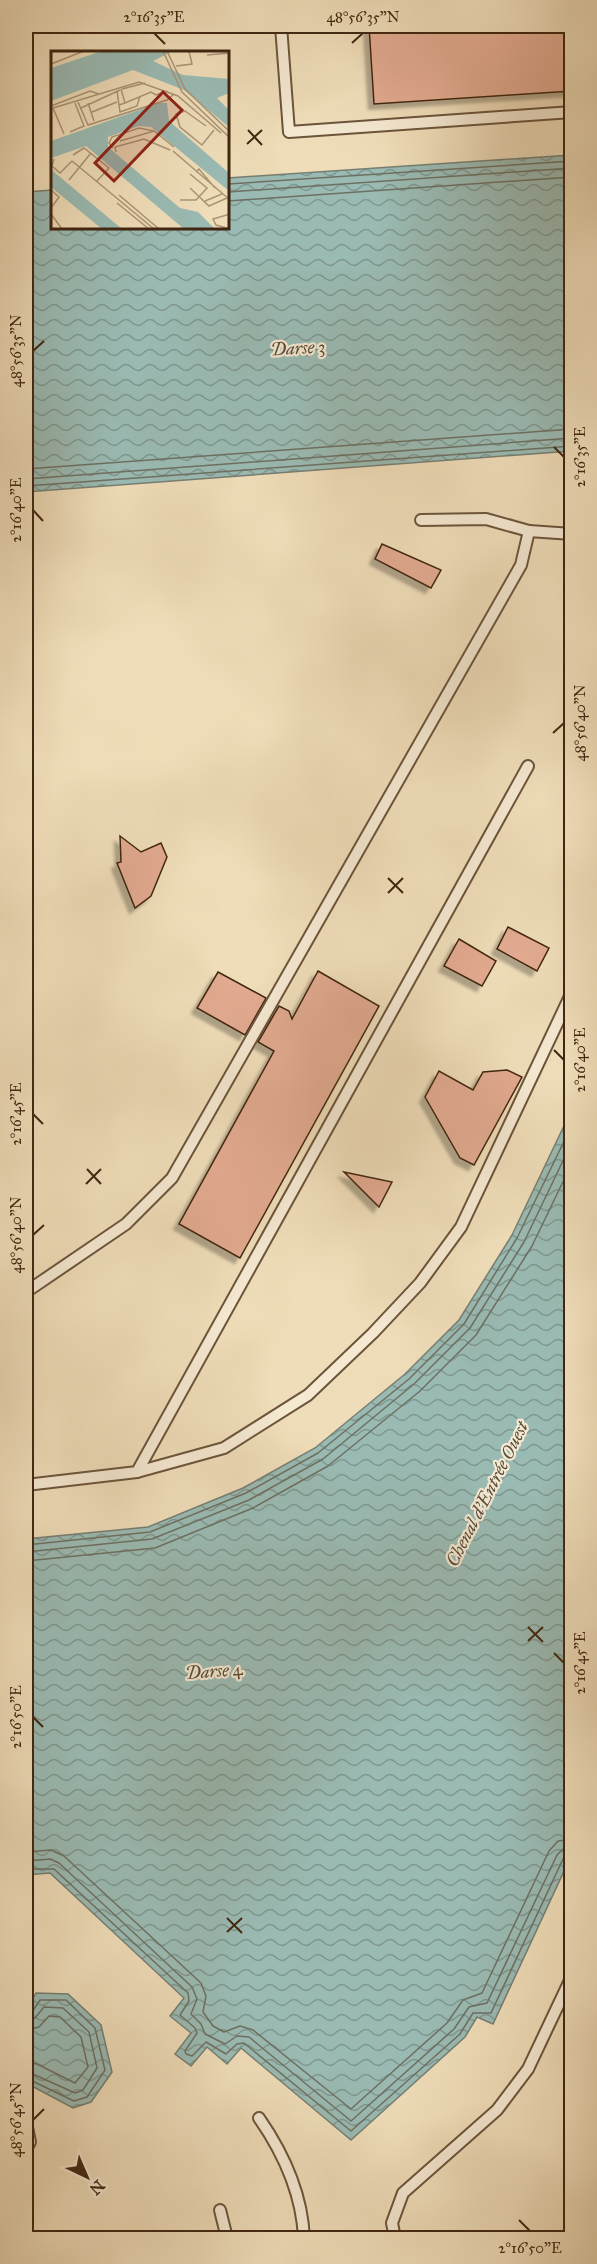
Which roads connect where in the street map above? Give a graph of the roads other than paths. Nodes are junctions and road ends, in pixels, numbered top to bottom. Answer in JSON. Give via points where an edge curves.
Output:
{"nodes":[{"id":1,"x":281,"y":26,"type":"edge"},
{"id":2,"x":572,"y":112,"type":"edge"},
{"id":3,"x":421,"y":520,"type":"dead end"},
{"id":4,"x":529,"y":531,"type":"junction"},
{"id":5,"x":572,"y":534,"type":"edge"},
{"id":6,"x":528,"y":766,"type":"dead end"},
{"id":7,"x":572,"y":992,"type":"edge"},
{"id":8,"x":26,"y":1292,"type":"edge"},
{"id":9,"x":137,"y":1472,"type":"junction"},
{"id":10,"x":26,"y":1485,"type":"edge"},
{"id":11,"x":572,"y":1976,"type":"edge"},
{"id":12,"x":259,"y":2118,"type":"dead end"},
{"id":13,"x":26,"y":2122,"type":"edge"},
{"id":14,"x":26,"y":2149,"type":"edge"},
{"id":15,"x":220,"y":2210,"type":"dead end"},
{"id":16,"x":227,"y":2238,"type":"edge"},
{"id":17,"x":304,"y":2238,"type":"edge"},
{"id":18,"x":395,"y":2238,"type":"edge"}],
"edges":[{"from":1,"to":2,"type":"lane","via":[[289,132]]},
{"from":3,"to":4,"type":"lane","via":[[486,519]]},
{"from":4,"to":5,"type":"lane"},
{"from":4,"to":8,"type":"lane","via":[[520,565],[172,1178],[126,1224]]},
{"from":6,"to":9,"type":"lane"},
{"from":7,"to":9,"type":"lane","via":[[461,1227],[420,1283],[308,1395],[224,1448]]},
{"from":9,"to":10,"type":"lane"},
{"from":11,"to":18,"type":"lane","via":[[528,2069],[497,2110],[403,2193],[392,2223]]},
{"from":12,"to":17,"type":"lane","via":[[284,2158],[297,2197]]},
{"from":13,"to":14,"type":"lane","via":[[30,2142]]},
{"from":15,"to":16,"type":"lane"}]}
